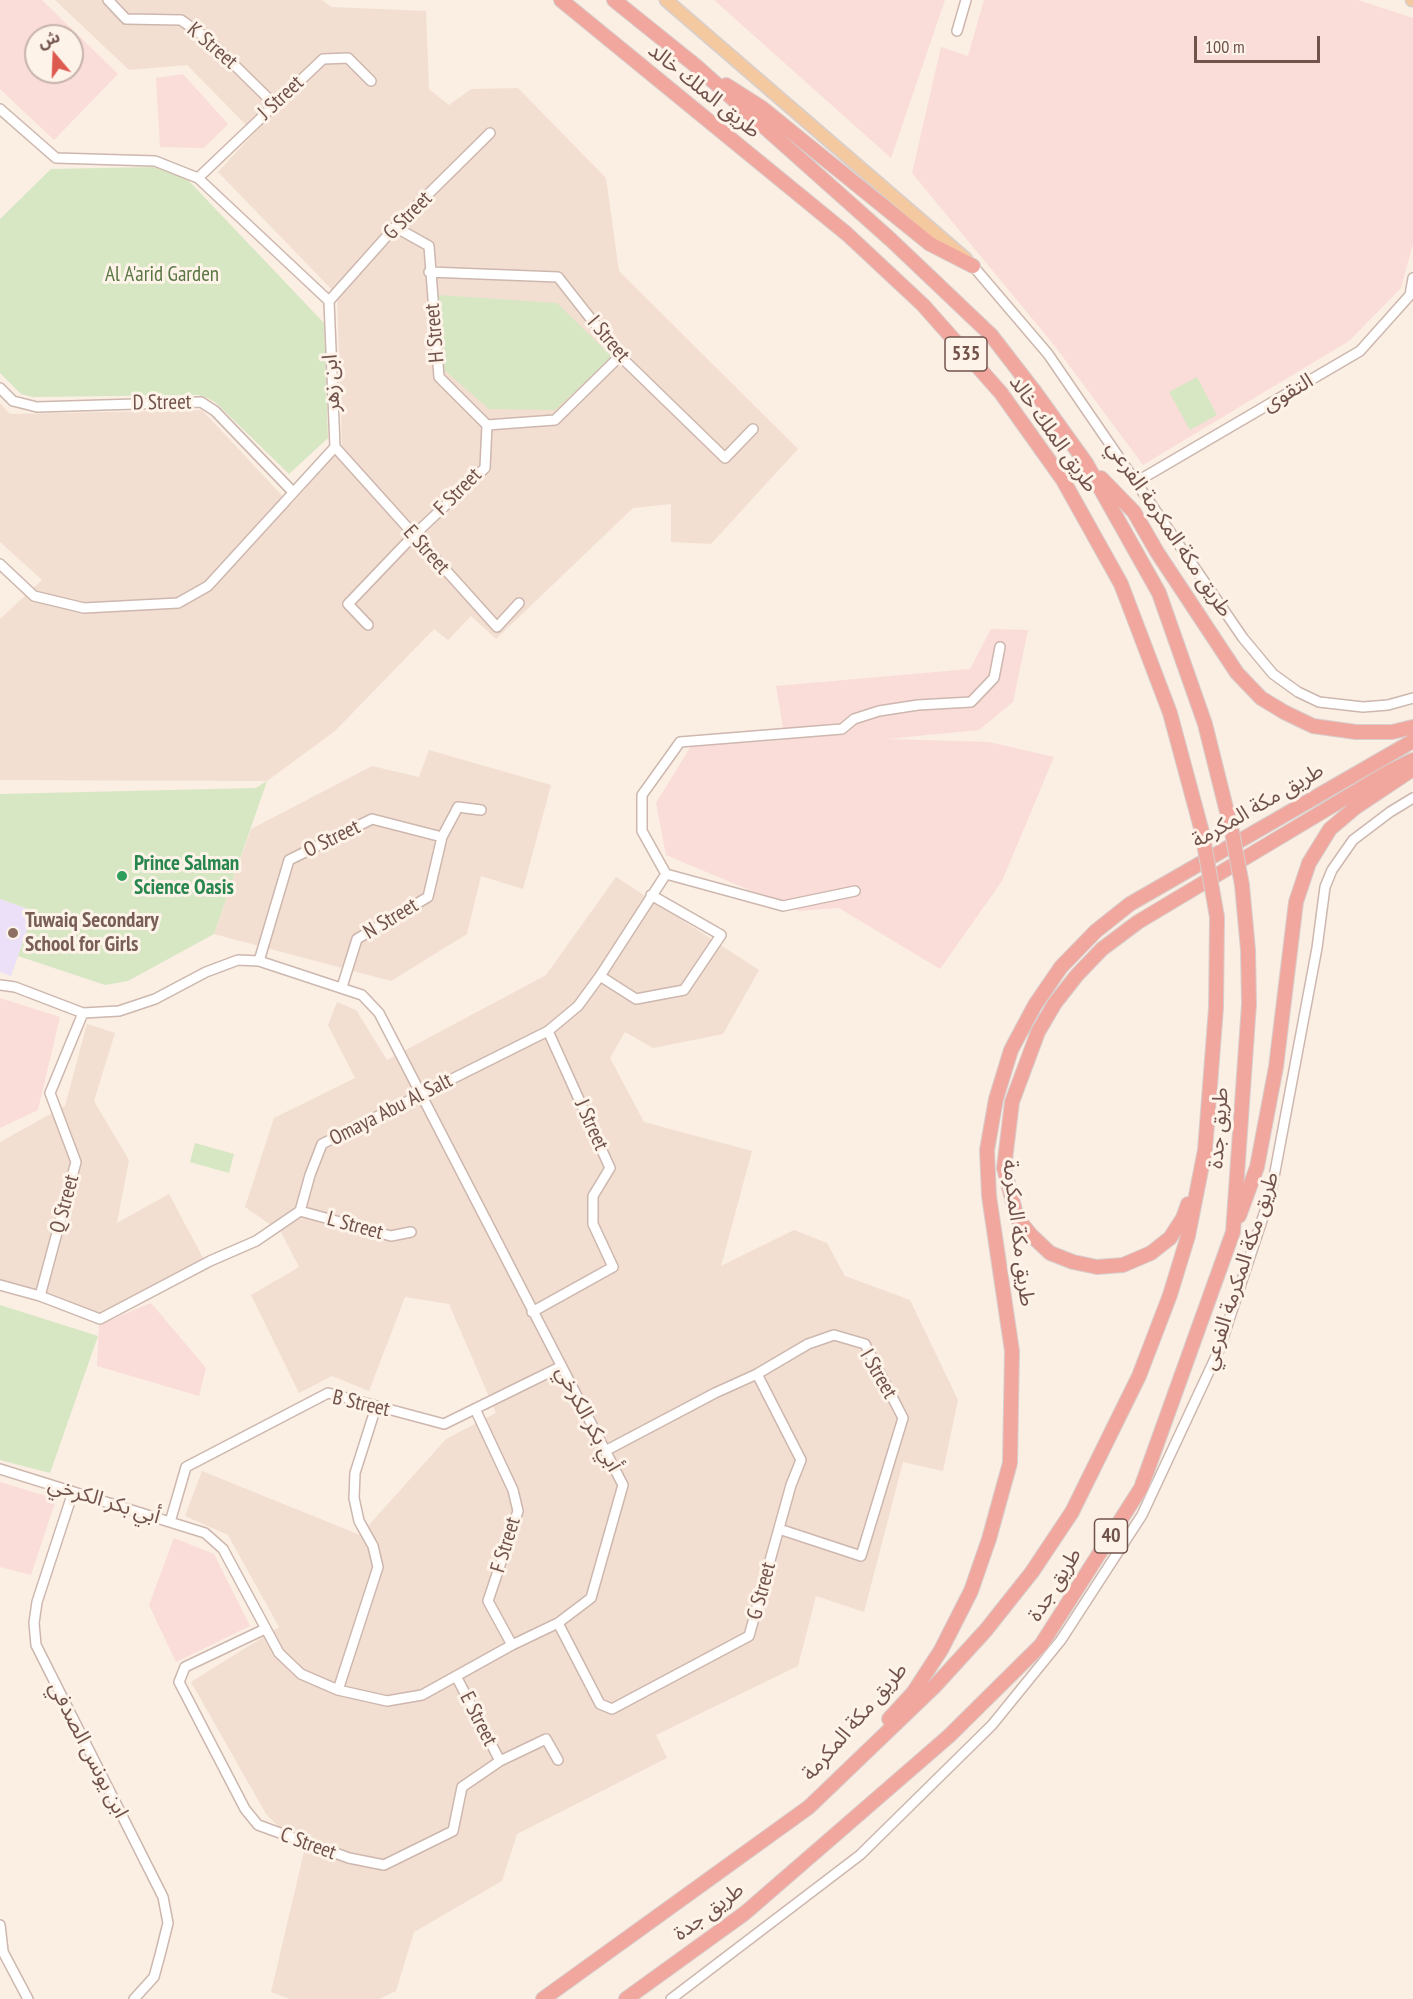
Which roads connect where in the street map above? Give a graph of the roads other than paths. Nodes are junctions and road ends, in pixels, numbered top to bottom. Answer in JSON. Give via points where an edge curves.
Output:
{"nodes":[{"id":1,"x":108,"y":0,"type":"edge"},
{"id":2,"x":561,"y":0,"type":"edge"},
{"id":3,"x":614,"y":0,"type":"edge"},
{"id":4,"x":625,"y":0,"type":"edge"},
{"id":5,"x":666,"y":0,"type":"edge"},
{"id":6,"x":966,"y":0,"type":"edge"},
{"id":7,"x":642,"y":24,"type":"junction"},
{"id":8,"x":957,"y":30,"type":"dead end"},
{"id":9,"x":696,"y":66,"type":"junction"},
{"id":10,"x":371,"y":81,"type":"dead end"},
{"id":11,"x":274,"y":104,"type":"junction"},
{"id":12,"x":0,"y":109,"type":"edge"},
{"id":13,"x":490,"y":134,"type":"dead end"},
{"id":14,"x":198,"y":178,"type":"junction"},
{"id":15,"x":395,"y":227,"type":"junction"},
{"id":16,"x":973,"y":266,"type":"junction"},
{"id":17,"x":429,"y":272,"type":"junction"},
{"id":18,"x":1413,"y":278,"type":"edge"},
{"id":19,"x":1412,"y":296,"type":"edge"},
{"id":20,"x":328,"y":301,"type":"junction"},
{"id":21,"x":620,"y":356,"type":"junction"},
{"id":22,"x":0,"y":388,"type":"edge"},
{"id":23,"x":487,"y":425,"type":"junction"},
{"id":24,"x":753,"y":429,"type":"dead end"},
{"id":25,"x":335,"y":447,"type":"junction"},
{"id":26,"x":1086,"y":463,"type":"junction"},
{"id":27,"x":1136,"y":482,"type":"junction"},
{"id":28,"x":293,"y":492,"type":"junction"},
{"id":29,"x":413,"y":536,"type":"junction"},
{"id":30,"x":0,"y":564,"type":"edge"},
{"id":31,"x":519,"y":603,"type":"dead end"},
{"id":32,"x":368,"y":625,"type":"dead end"},
{"id":33,"x":1000,"y":647,"type":"dead end"},
{"id":34,"x":1413,"y":698,"type":"edge"},
{"id":35,"x":1413,"y":727,"type":"edge"},
{"id":36,"x":1413,"y":741,"type":"edge"},
{"id":37,"x":1413,"y":760,"type":"edge"},
{"id":38,"x":1413,"y":769,"type":"edge"},
{"id":39,"x":1413,"y":798,"type":"edge"},
{"id":40,"x":481,"y":810,"type":"dead end"},
{"id":41,"x":1202,"y":832,"type":"joint"},
{"id":42,"x":1232,"y":832,"type":"joint"},
{"id":43,"x":442,"y":837,"type":"junction"},
{"id":44,"x":666,"y":874,"type":"junction"},
{"id":45,"x":1242,"y":885,"type":"joint"},
{"id":46,"x":855,"y":891,"type":"dead end"},
{"id":47,"x":651,"y":895,"type":"junction"},
{"id":48,"x":1217,"y":917,"type":"joint"},
{"id":49,"x":259,"y":961,"type":"junction"},
{"id":50,"x":600,"y":976,"type":"junction"},
{"id":51,"x":0,"y":985,"type":"edge"},
{"id":52,"x":342,"y":987,"type":"junction"},
{"id":53,"x":83,"y":1013,"type":"junction"},
{"id":54,"x":548,"y":1031,"type":"junction"},
{"id":55,"x":422,"y":1094,"type":"junction"},
{"id":56,"x":1205,"y":1150,"type":"junction"},
{"id":57,"x":300,"y":1211,"type":"junction"},
{"id":58,"x":411,"y":1232,"type":"dead end"},
{"id":59,"x":1233,"y":1232,"type":"junction"},
{"id":60,"x":0,"y":1285,"type":"edge"},
{"id":61,"x":40,"y":1296,"type":"junction"},
{"id":62,"x":532,"y":1312,"type":"junction"},
{"id":63,"x":560,"y":1367,"type":"junction"},
{"id":64,"x":757,"y":1374,"type":"junction"},
{"id":65,"x":376,"y":1407,"type":"junction"},
{"id":66,"x":476,"y":1411,"type":"junction"},
{"id":67,"x":607,"y":1450,"type":"junction"},
{"id":68,"x":0,"y":1468,"type":"edge"},
{"id":69,"x":73,"y":1492,"type":"junction"},
{"id":70,"x":170,"y":1522,"type":"junction"},
{"id":71,"x":779,"y":1528,"type":"junction"},
{"id":72,"x":558,"y":1623,"type":"junction"},
{"id":73,"x":265,"y":1629,"type":"junction"},
{"id":74,"x":512,"y":1645,"type":"junction"},
{"id":75,"x":456,"y":1676,"type":"junction"},
{"id":76,"x":338,"y":1690,"type":"junction"},
{"id":77,"x":558,"y":1760,"type":"dead end"},
{"id":78,"x":500,"y":1761,"type":"junction"},
{"id":79,"x":809,"y":1807,"type":"junction"},
{"id":80,"x":0,"y":1925,"type":"edge"},
{"id":81,"x":2,"y":1950,"type":"edge"},
{"id":82,"x":28,"y":1999,"type":"edge"},
{"id":83,"x":134,"y":1999,"type":"edge"},
{"id":84,"x":543,"y":1999,"type":"edge"},
{"id":85,"x":626,"y":1999,"type":"edge"},
{"id":86,"x":671,"y":1999,"type":"edge"}],
"edges":[{"from":1,"to":11,"type":"street","name":"K Street","via":[[126,19],[181,20],[208,39]]},
{"from":2,"to":41,"type":"highway","name":"طريق الملك خالد","number":"535","via":[[847,234],[923,305],[1001,393],[1063,480],[1121,584],[1170,713]]},
{"from":3,"to":7,"type":"highway","name":"طريق الملك خالد","number":"535"},
{"from":4,"to":7,"type":"highway"},
{"from":5,"to":16,"type":"main road"},
{"from":6,"to":8,"type":"street"},
{"from":7,"to":9,"type":"highway","name":"طريق الملك خالد","number":"535"},
{"from":9,"to":16,"type":"highway","via":[[762,108],[930,244]]},
{"from":9,"to":26,"type":"highway","name":"طريق الملك خالد","number":"535","via":[[991,335]]},
{"from":10,"to":11,"type":"street","name":"J Street","via":[[348,58],[323,59]]},
{"from":11,"to":14,"type":"street","name":"J Street"},
{"from":12,"to":14,"type":"street","via":[[56,158],[155,161]]},
{"from":13,"to":15,"type":"street","name":"G Street"},
{"from":14,"to":20,"type":"street"},
{"from":15,"to":17,"type":"street","name":"H Street","via":[[429,246]]},
{"from":15,"to":20,"type":"street","name":"G Street"},
{"from":16,"to":27,"type":"street","name":"طريق مكة المكرمة الفرعي","via":[[1048,354]]},
{"from":17,"to":21,"type":"street","name":"I Street","via":[[558,277]]},
{"from":17,"to":23,"type":"street","name":"H Street","via":[[439,377]]},
{"from":18,"to":19,"type":"street","name":"التقوى"},
{"from":19,"to":27,"type":"street","name":"التقوى","via":[[1360,351]]},
{"from":20,"to":25,"type":"street","name":"ابن زهر"},
{"from":21,"to":23,"type":"street","via":[[555,420]]},
{"from":21,"to":24,"type":"street","name":"I Street","via":[[725,458]]},
{"from":22,"to":28,"type":"street","name":"D Street","via":[[13,401],[37,407],[201,402],[215,411]]},
{"from":23,"to":29,"type":"street","name":"F Street","via":[[485,468]]},
{"from":25,"to":28,"type":"street"},
{"from":25,"to":29,"type":"street","name":"E Street"},
{"from":26,"to":35,"type":"highway","via":[[1134,512],[1238,674],[1261,698],[1313,726],[1356,732],[1392,732]]},
{"from":26,"to":42,"type":"highway","name":"طريق الملك خالد","number":"535","via":[[1159,593],[1205,724]]},
{"from":27,"to":34,"type":"street","name":"طريق مكة المكرمة الفرعي","via":[[1257,658],[1273,674],[1319,702],[1363,707]]},
{"from":28,"to":30,"type":"street","via":[[208,586],[178,603],[84,608],[34,596]]},
{"from":29,"to":31,"type":"street","name":"E Street","via":[[497,627]]},
{"from":29,"to":32,"type":"street","name":"F Street","via":[[348,604]]},
{"from":33,"to":44,"type":"street","via":[[994,678],[971,702],[879,711],[854,719],[842,729],[680,742],[642,795],[642,831]]},
{"from":36,"to":79,"type":"highway","name":"طريق مكة المكرمة","via":[[1130,904],[1061,967],[1035,1005],[1011,1050],[996,1099],[987,1150],[988,1196],[1012,1351],[1013,1405],[1010,1463],[989,1539],[971,1591],[941,1650],[913,1693]]},
{"from":37,"to":56,"type":"highway","name":"طريق مكة المكرمة","via":[[1138,922],[1102,949],[1077,975],[1038,1032],[1012,1102],[1004,1168],[1017,1218],[1050,1253],[1097,1267],[1123,1265],[1151,1253],[1170,1238],[1183,1218]]},
{"from":38,"to":59,"type":"highway","via":[[1330,829],[1310,863],[1296,902],[1276,1068],[1257,1167]]},
{"from":39,"to":86,"type":"street","name":"طريق مكة المكرمة الفرعي","via":[[1353,840],[1325,887],[1271,1193],[1219,1350],[1142,1515],[1060,1640],[992,1725],[860,1855]]},
{"from":40,"to":43,"type":"street","name":"N Street","via":[[458,807]]},
{"from":41,"to":48,"type":"highway","name":"طريق الملك خالد","number":"40","bridge":true},
{"from":42,"to":45,"type":"highway","name":"طريق الملك خالد","number":"40","bridge":true},
{"from":43,"to":49,"type":"street","name":"O Street","via":[[372,819],[289,860]]},
{"from":43,"to":52,"type":"street","name":"N Street","via":[[428,897],[357,939]]},
{"from":44,"to":46,"type":"street","via":[[783,906]]},
{"from":44,"to":47,"type":"street","name":"Omaya Abu Al Salt"},
{"from":45,"to":59,"type":"highway","name":"طريق جدة","number":"40","via":[[1249,1005]]},
{"from":47,"to":50,"type":"street","name":"Omaya Abu Al Salt"},
{"from":47,"to":50,"type":"street","via":[[721,935],[684,990],[636,999]]},
{"from":48,"to":56,"type":"highway","name":"طريق جدة","number":"40","via":[[1216,1008]]},
{"from":49,"to":52,"type":"street","name":"أبي بكر الكرخي"},
{"from":49,"to":53,"type":"street","name":"أبي بكر الكرخي","via":[[237,960],[155,999],[119,1011]]},
{"from":50,"to":54,"type":"street","name":"Omaya Abu Al Salt","via":[[578,1006]]},
{"from":51,"to":53,"type":"street","name":"أبي بكر الكرخي"},
{"from":52,"to":55,"type":"street","name":"أبي بكر الكرخي","via":[[362,995],[379,1012]]},
{"from":53,"to":61,"type":"street","name":"Q Street","via":[[50,1093],[76,1162]]},
{"from":54,"to":55,"type":"street","name":"Omaya Abu Al Salt"},
{"from":54,"to":62,"type":"street","name":"J Street","via":[[610,1168],[593,1196],[593,1224],[613,1267]]},
{"from":55,"to":57,"type":"street","name":"Omaya Abu Al Salt","via":[[322,1144]]},
{"from":55,"to":62,"type":"street","name":"أبي بكر الكرخي"},
{"from":56,"to":79,"type":"highway","name":"طريق جدة","number":"40","via":[[1188,1236],[1170,1296],[1139,1376],[1072,1512],[1032,1572],[986,1630],[934,1687]]},
{"from":57,"to":58,"type":"street","name":"L Street","via":[[391,1236]]},
{"from":57,"to":61,"type":"street","via":[[256,1241],[100,1319]]},
{"from":59,"to":85,"type":"highway","name":"طريق جدة","number":"40","via":[[1141,1488],[1041,1645],[949,1736],[745,1913]]},
{"from":60,"to":61,"type":"street"},
{"from":62,"to":63,"type":"street","name":"أبي بكر الكرخي"},
{"from":63,"to":66,"type":"street","name":"B Street"},
{"from":63,"to":67,"type":"street","name":"أبي بكر الكرخي"},
{"from":64,"to":67,"type":"street","name":"I Street"},
{"from":64,"to":71,"type":"street","name":"G Street","via":[[801,1460]]},
{"from":64,"to":71,"type":"street","name":"I Street","via":[[808,1344],[834,1335],[865,1344],[903,1418],[861,1556]]},
{"from":65,"to":66,"type":"street","name":"B Street","via":[[444,1424]]},
{"from":65,"to":70,"type":"street","name":"B Street","via":[[328,1393],[186,1467]]},
{"from":65,"to":76,"type":"street","via":[[355,1473],[354,1498],[378,1567]]},
{"from":66,"to":74,"type":"street","name":"F Street","via":[[513,1491],[518,1511],[488,1601]]},
{"from":67,"to":72,"type":"street","name":"أبي بكر الكرخي","via":[[623,1485],[600,1573],[591,1598]]},
{"from":68,"to":69,"type":"street","name":"أبي بكر الكرخي"},
{"from":69,"to":70,"type":"street","name":"أبي بكر الكرخي"},
{"from":69,"to":83,"type":"street","name":"ابن يونس الصدفي","via":[[37,1602],[36,1645],[164,1897],[168,1923],[154,1977]]},
{"from":70,"to":73,"type":"street","name":"أبي بكر الكرخي","via":[[205,1533],[223,1549]]},
{"from":71,"to":72,"type":"street","name":"G Street","via":[[749,1636],[612,1709],[600,1704]]},
{"from":72,"to":74,"type":"street","name":"أبي بكر الكرخي"},
{"from":73,"to":76,"type":"street","name":"أبي بكر الكرخي","via":[[279,1653],[301,1674]]},
{"from":73,"to":78,"type":"street","name":"C Street","via":[[185,1667],[179,1682],[244,1809],[258,1825],[349,1858],[384,1865],[453,1831],[462,1787]]},
{"from":74,"to":75,"type":"street","name":"أبي بكر الكرخي"},
{"from":75,"to":76,"type":"street","name":"أبي بكر الكرخي","via":[[422,1695],[387,1701]]},
{"from":75,"to":78,"type":"street","name":"E Street"},
{"from":77,"to":78,"type":"street","name":"C Street","via":[[546,1739]]},
{"from":79,"to":84,"type":"highway","name":"طريق جدة","number":"40"},
{"from":80,"to":81,"type":"street"},
{"from":81,"to":82,"type":"street"}]}
